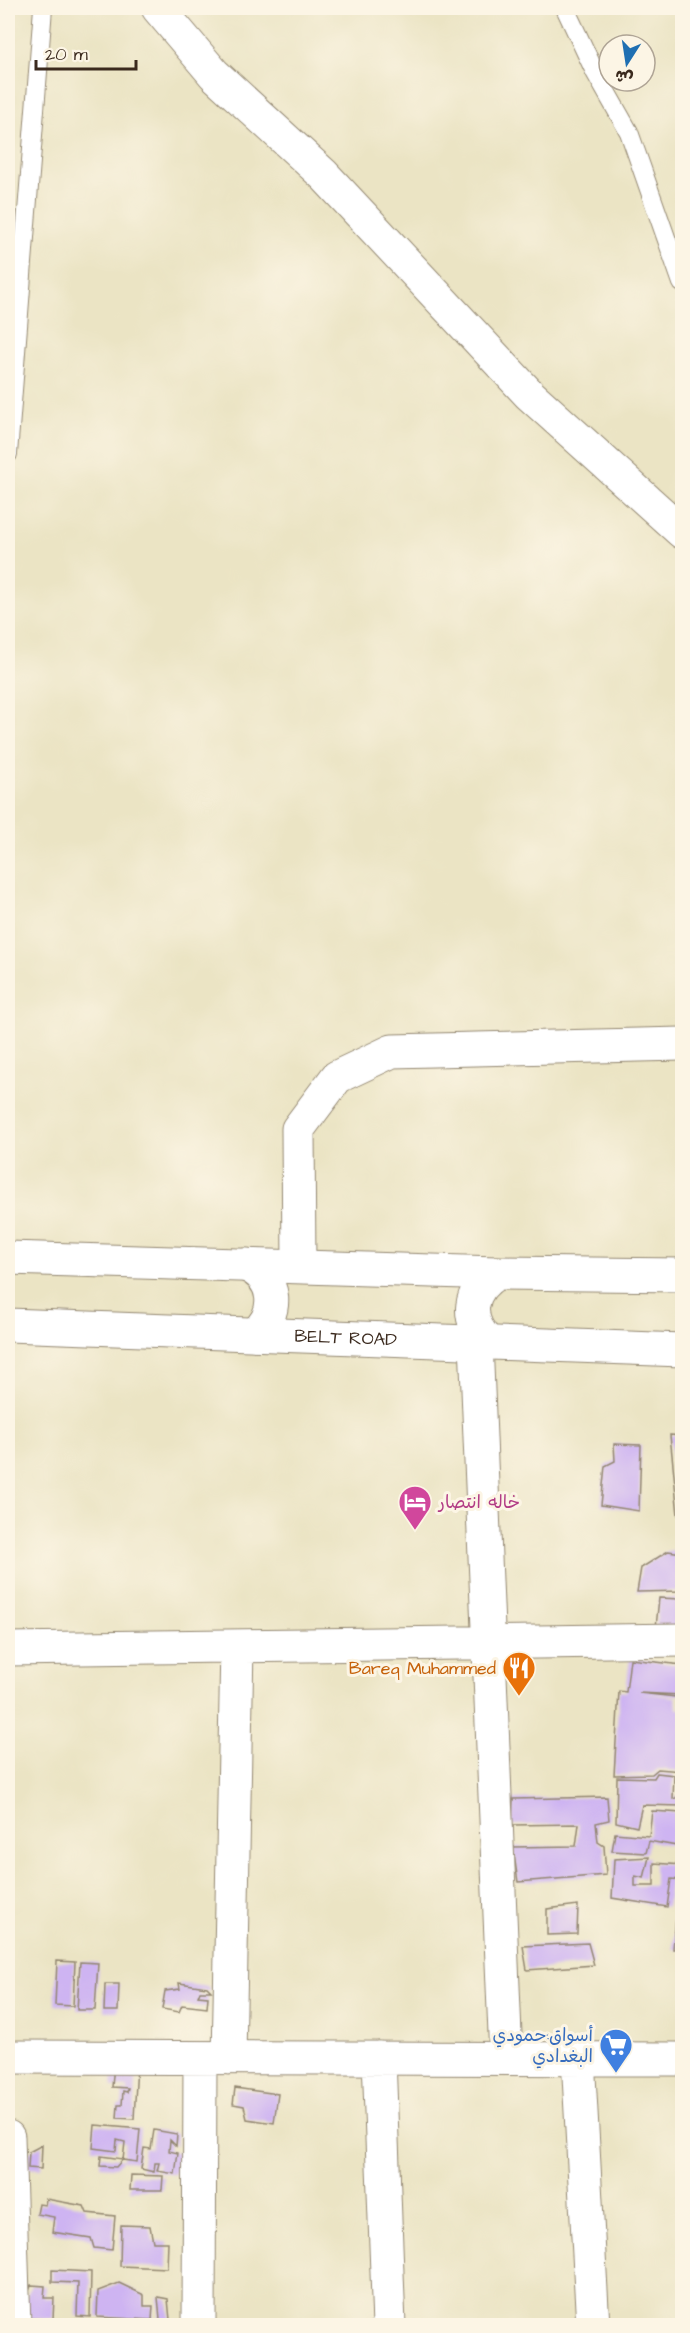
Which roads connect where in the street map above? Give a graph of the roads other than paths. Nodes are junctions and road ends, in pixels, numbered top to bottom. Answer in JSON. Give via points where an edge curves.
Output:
{"nodes":[{"id":1,"x":42,"y":8,"type":"edge"},
{"id":2,"x":158,"y":8,"type":"edge"},
{"id":3,"x":565,"y":8,"type":"edge"},
{"id":4,"x":682,"y":283,"type":"edge"},
{"id":5,"x":8,"y":454,"type":"edge"},
{"id":6,"x":682,"y":532,"type":"edge"},
{"id":7,"x":682,"y":1044,"type":"edge"},
{"id":8,"x":8,"y":1258,"type":"edge"},
{"id":9,"x":246,"y":1264,"type":"junction"},
{"id":10,"x":298,"y":1266,"type":"junction"},
{"id":11,"x":497,"y":1273,"type":"junction"},
{"id":12,"x":682,"y":1275,"type":"edge"},
{"id":13,"x":8,"y":1324,"type":"edge"},
{"id":14,"x":255,"y":1334,"type":"junction"},
{"id":15,"x":483,"y":1343,"type":"junction"},
{"id":16,"x":682,"y":1350,"type":"edge"},
{"id":17,"x":682,"y":1641,"type":"edge"},
{"id":18,"x":489,"y":1643,"type":"junction"},
{"id":19,"x":237,"y":1646,"type":"junction"},
{"id":20,"x":8,"y":1649,"type":"edge"},
{"id":21,"x":8,"y":2057,"type":"edge"},
{"id":22,"x":215,"y":2058,"type":"junction"},
{"id":23,"x":379,"y":2058,"type":"junction"},
{"id":24,"x":506,"y":2058,"type":"junction"},
{"id":25,"x":578,"y":2058,"type":"junction"},
{"id":26,"x":682,"y":2059,"type":"edge"},
{"id":27,"x":8,"y":2137,"type":"edge"},
{"id":28,"x":14,"y":2325,"type":"edge"},
{"id":29,"x":199,"y":2325,"type":"edge"},
{"id":30,"x":389,"y":2325,"type":"edge"},
{"id":31,"x":593,"y":2325,"type":"edge"}],
"edges":[{"from":1,"to":5,"type":"lane"},
{"from":2,"to":6,"type":"street","via":[[214,74],[324,175],[530,394]]},
{"from":3,"to":4,"type":"lane","via":[[629,132]]},
{"from":7,"to":10,"type":"street","via":[[392,1051],[337,1077],[298,1129]]},
{"from":8,"to":9,"type":"street"},
{"from":9,"to":10,"type":"street"},
{"from":9,"to":14,"type":"street","via":[[264,1277],[272,1297],[269,1318]]},
{"from":10,"to":11,"type":"street"},
{"from":11,"to":12,"type":"street"},
{"from":11,"to":15,"type":"street","via":[[479,1286],[471,1306]]},
{"from":13,"to":14,"type":"street","name":"BELT ROAD"},
{"from":14,"to":15,"type":"street","name":"BELT ROAD"},
{"from":15,"to":16,"type":"street","name":"BELT ROAD"},
{"from":15,"to":18,"type":"street"},
{"from":17,"to":18,"type":"street"},
{"from":18,"to":19,"type":"street"},
{"from":18,"to":24,"type":"street"},
{"from":19,"to":20,"type":"street"},
{"from":19,"to":22,"type":"street"},
{"from":21,"to":22,"type":"street"},
{"from":22,"to":23,"type":"street"},
{"from":22,"to":29,"type":"street"},
{"from":23,"to":24,"type":"street"},
{"from":23,"to":30,"type":"street"},
{"from":24,"to":25,"type":"street"},
{"from":25,"to":26,"type":"street"},
{"from":25,"to":31,"type":"street"},
{"from":27,"to":28,"type":"street"}]}
